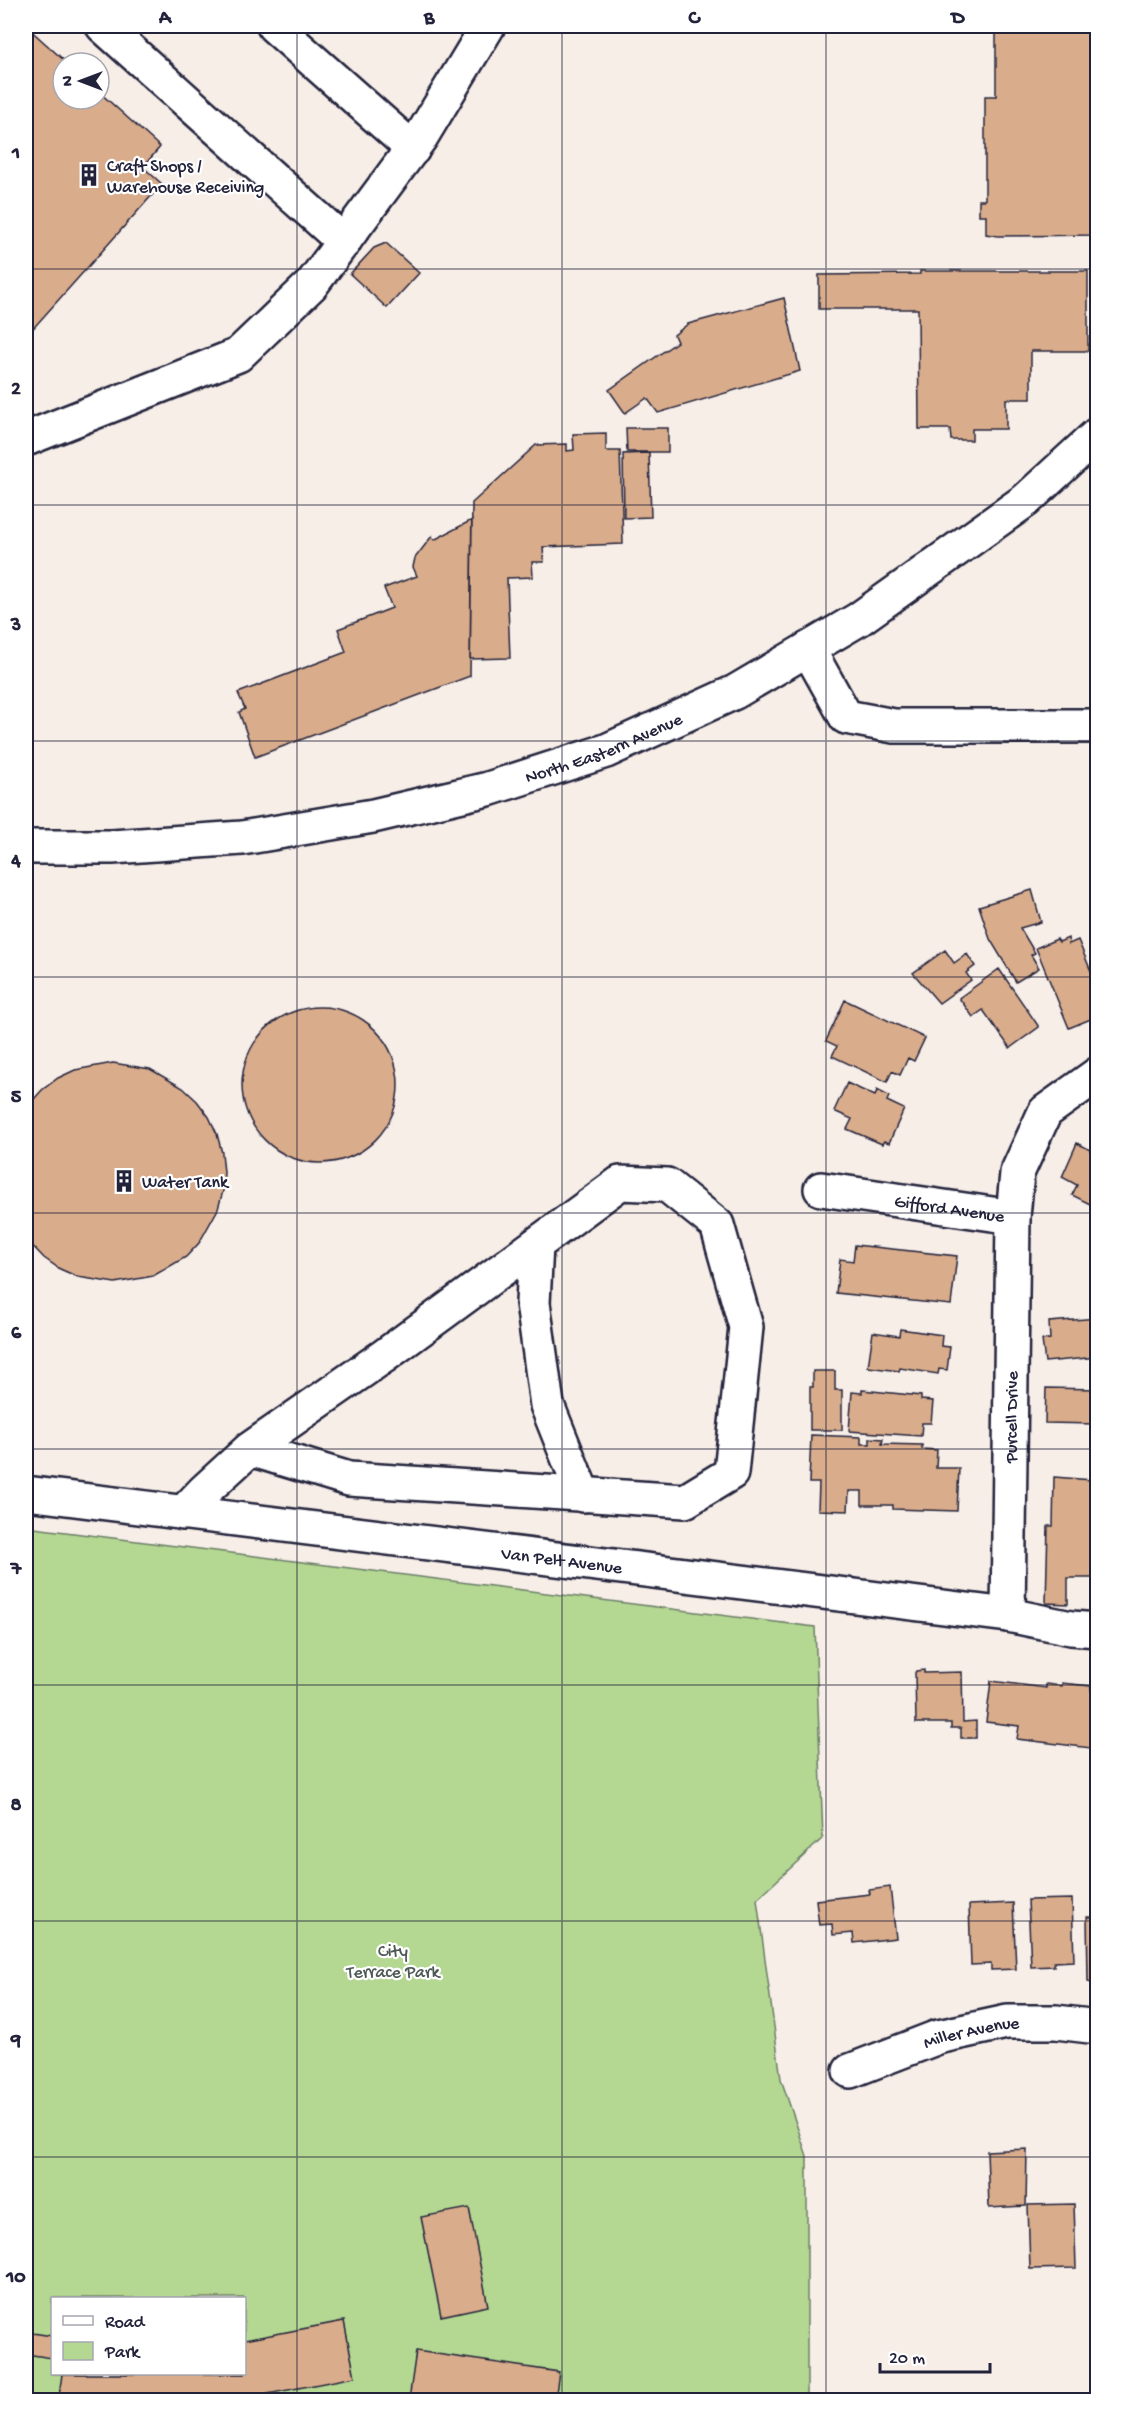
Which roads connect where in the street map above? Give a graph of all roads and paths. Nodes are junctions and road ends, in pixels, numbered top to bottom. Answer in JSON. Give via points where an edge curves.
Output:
{"nodes":[{"id":1,"x":103,"y":26,"type":"edge"},
{"id":2,"x":274,"y":26,"type":"edge"},
{"id":3,"x":488,"y":26,"type":"edge"},
{"id":4,"x":413,"y":148,"type":"junction"},
{"id":5,"x":344,"y":242,"type":"junction"},
{"id":6,"x":1098,"y":434,"type":"edge"},
{"id":7,"x":26,"y":439,"type":"edge"},
{"id":8,"x":808,"y":649,"type":"junction"},
{"id":9,"x":1098,"y":726,"type":"edge"},
{"id":10,"x":26,"y":847,"type":"edge"},
{"id":11,"x":1098,"y":1074,"type":"edge"},
{"id":12,"x":821,"y":1189,"type":"dead end"},
{"id":13,"x":1013,"y":1218,"type":"junction"},
{"id":14,"x":536,"y":1245,"type":"junction"},
{"id":15,"x":250,"y":1449,"type":"junction"},
{"id":16,"x":26,"y":1493,"type":"edge"},
{"id":17,"x":583,"y":1495,"type":"junction"},
{"id":18,"x":183,"y":1513,"type":"junction"},
{"id":19,"x":1008,"y":1616,"type":"junction"},
{"id":20,"x":1098,"y":1630,"type":"edge"},
{"id":21,"x":1098,"y":2026,"type":"edge"},
{"id":22,"x":850,"y":2071,"type":"dead end"}],
"edges":[{"from":1,"to":5,"type":"street"},
{"from":2,"to":4,"type":"street"},
{"from":3,"to":4,"type":"street"},
{"from":4,"to":5,"type":"street"},
{"from":5,"to":7,"type":"street","via":[[312,284],[238,355]]},
{"from":6,"to":8,"type":"street","name":"North Eastern Avenue","via":[[1026,500],[860,619]]},
{"from":8,"to":9,"type":"street","via":[[846,717],[894,726]]},
{"from":8,"to":10,"type":"street","name":"North Eastern Avenue","via":[[735,692],[606,751],[488,789],[373,816],[242,838],[112,847]]},
{"from":11,"to":13,"type":"street","name":"Gifford Avenue","via":[[1045,1112],[1017,1173]]},
{"from":12,"to":13,"type":"street","name":"Gifford Avenue"},
{"from":13,"to":19,"type":"street","name":"Purcell Drive"},
{"from":14,"to":15,"type":"street"},
{"from":14,"to":17,"type":"street","via":[[533,1303],[547,1405]]},
{"from":14,"to":17,"type":"street","via":[[620,1183],[667,1185],[717,1225],[746,1327],[730,1473],[685,1501]]},
{"from":15,"to":17,"type":"street","via":[[349,1479]]},
{"from":15,"to":18,"type":"street"},
{"from":16,"to":18,"type":"street","name":"Van Pelt Avenue"},
{"from":18,"to":19,"type":"street","name":"Van Pelt Avenue"},
{"from":19,"to":20,"type":"street","name":"Van Pelt Avenue"},
{"from":21,"to":22,"type":"street","name":"Miller Avenue","via":[[1007,2022],[938,2037]]}]}
